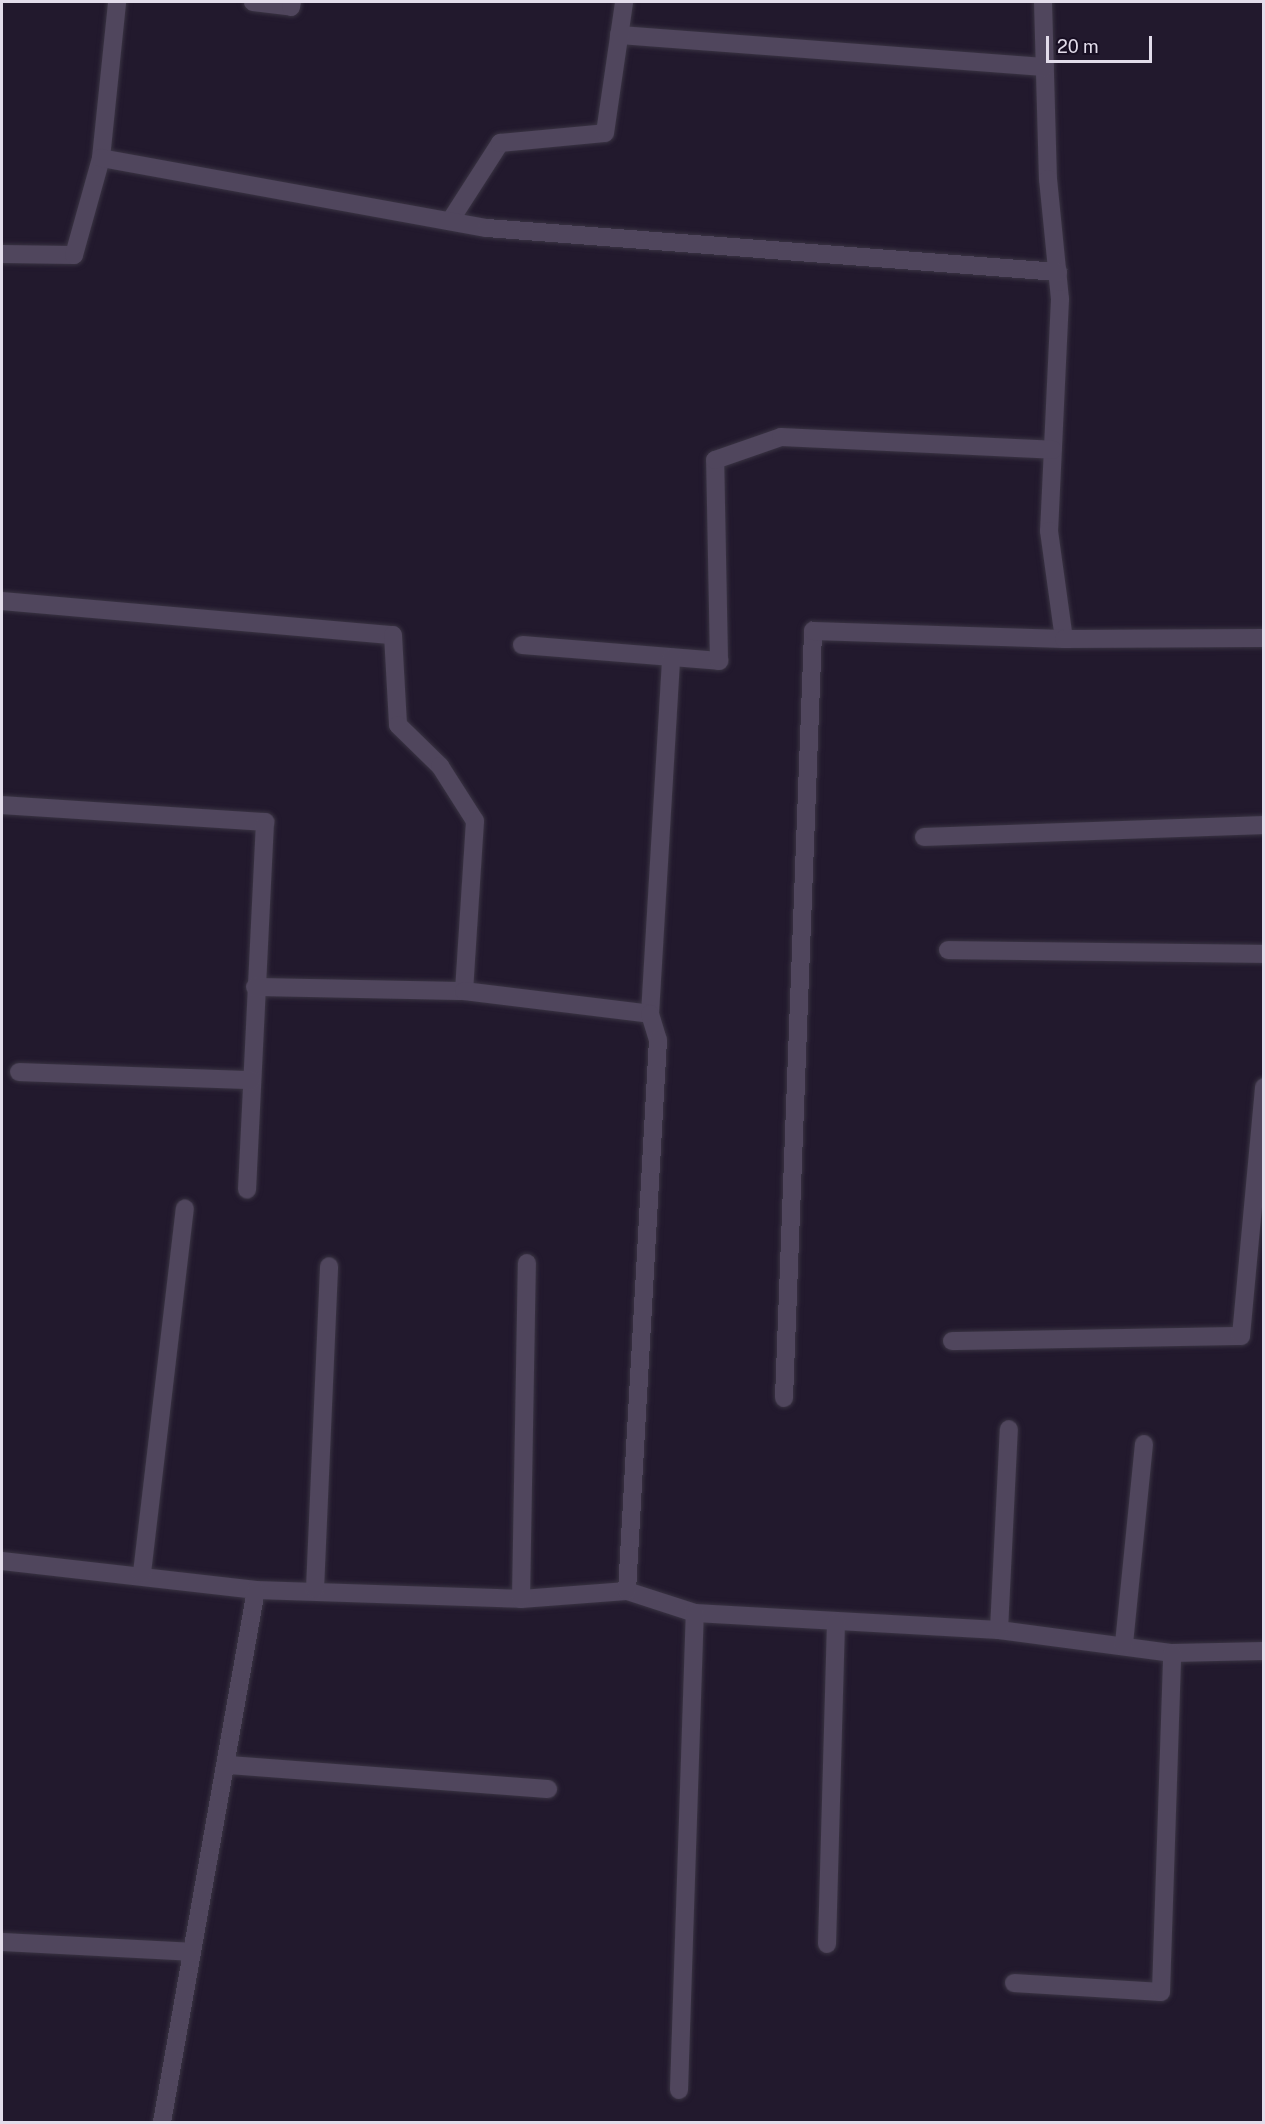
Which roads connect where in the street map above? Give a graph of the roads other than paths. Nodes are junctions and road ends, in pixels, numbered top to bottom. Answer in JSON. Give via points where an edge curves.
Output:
{"nodes":[{"id":1,"x":117,"y":2,"type":"edge"},
{"id":2,"x":253,"y":2,"type":"edge"},
{"id":3,"x":292,"y":2,"type":"edge"},
{"id":4,"x":624,"y":2,"type":"edge"},
{"id":5,"x":1043,"y":2,"type":"edge"},
{"id":6,"x":620,"y":35,"type":"junction"},
{"id":7,"x":1045,"y":66,"type":"junction"},
{"id":8,"x":101,"y":158,"type":"junction"},
{"id":9,"x":450,"y":221,"type":"junction"},
{"id":10,"x":2,"y":254,"type":"edge"},
{"id":11,"x":1058,"y":272,"type":"junction"},
{"id":12,"x":1053,"y":450,"type":"junction"},
{"id":13,"x":2,"y":601,"type":"edge"},
{"id":14,"x":1263,"y":638,"type":"edge"},
{"id":15,"x":1064,"y":639,"type":"junction"},
{"id":16,"x":522,"y":645,"type":"dead end"},
{"id":17,"x":671,"y":658,"type":"junction"},
{"id":18,"x":2,"y":805,"type":"edge"},
{"id":19,"x":1263,"y":825,"type":"edge"},
{"id":20,"x":924,"y":837,"type":"dead end"},
{"id":21,"x":948,"y":950,"type":"dead end"},
{"id":22,"x":1263,"y":954,"type":"edge"},
{"id":23,"x":255,"y":987,"type":"junction"},
{"id":24,"x":464,"y":991,"type":"junction"},
{"id":25,"x":650,"y":1014,"type":"junction"},
{"id":26,"x":19,"y":1072,"type":"dead end"},
{"id":27,"x":252,"y":1080,"type":"junction"},
{"id":28,"x":1263,"y":1087,"type":"edge"},
{"id":29,"x":247,"y":1190,"type":"dead end"},
{"id":30,"x":185,"y":1209,"type":"dead end"},
{"id":31,"x":527,"y":1263,"type":"dead end"},
{"id":32,"x":329,"y":1266,"type":"dead end"},
{"id":33,"x":952,"y":1341,"type":"dead end"},
{"id":34,"x":784,"y":1398,"type":"dead end"},
{"id":35,"x":1009,"y":1429,"type":"dead end"},
{"id":36,"x":1144,"y":1444,"type":"dead end"},
{"id":37,"x":2,"y":1561,"type":"edge"},
{"id":38,"x":142,"y":1573,"type":"junction"},
{"id":39,"x":315,"y":1589,"type":"junction"},
{"id":40,"x":256,"y":1590,"type":"junction"},
{"id":41,"x":627,"y":1591,"type":"junction"},
{"id":42,"x":521,"y":1599,"type":"junction"},
{"id":43,"x":695,"y":1612,"type":"junction"},
{"id":44,"x":836,"y":1622,"type":"junction"},
{"id":45,"x":999,"y":1630,"type":"junction"},
{"id":46,"x":1124,"y":1644,"type":"junction"},
{"id":47,"x":1263,"y":1651,"type":"edge"},
{"id":48,"x":1172,"y":1653,"type":"junction"},
{"id":49,"x":228,"y":1765,"type":"junction"},
{"id":50,"x":548,"y":1789,"type":"dead end"},
{"id":51,"x":2,"y":1942,"type":"edge"},
{"id":52,"x":827,"y":1944,"type":"dead end"},
{"id":53,"x":191,"y":1952,"type":"junction"},
{"id":54,"x":1014,"y":1983,"type":"dead end"},
{"id":55,"x":679,"y":2090,"type":"dead end"},
{"id":56,"x":162,"y":2122,"type":"edge"}],
"edges":[{"from":1,"to":8,"type":"street"},
{"from":2,"to":3,"type":"street","via":[[291,7]]},
{"from":4,"to":6,"type":"street"},
{"from":5,"to":7,"type":"street"},
{"from":6,"to":7,"type":"street"},
{"from":6,"to":9,"type":"street","via":[[605,133],[500,142]]},
{"from":7,"to":11,"type":"street"},
{"from":8,"to":9,"type":"street"},
{"from":8,"to":10,"type":"street","via":[[74,255]]},
{"from":9,"to":11,"type":"street"},
{"from":11,"to":12,"type":"street"},
{"from":12,"to":15,"type":"street","via":[[1049,531]]},
{"from":12,"to":17,"type":"street","via":[[781,437],[715,460],[719,662]]},
{"from":13,"to":24,"type":"street","via":[[393,635],[398,725],[440,766],[475,821]]},
{"from":14,"to":15,"type":"street"},
{"from":15,"to":34,"type":"street","via":[[813,631]]},
{"from":16,"to":17,"type":"street"},
{"from":17,"to":25,"type":"street"},
{"from":18,"to":23,"type":"street","via":[[265,822]]},
{"from":19,"to":20,"type":"street"},
{"from":21,"to":22,"type":"street"},
{"from":23,"to":24,"type":"street"},
{"from":23,"to":27,"type":"street"},
{"from":24,"to":25,"type":"street"},
{"from":25,"to":41,"type":"street","via":[[658,1040]]},
{"from":26,"to":27,"type":"street"},
{"from":27,"to":29,"type":"street"},
{"from":28,"to":33,"type":"street","via":[[1241,1336]]},
{"from":30,"to":38,"type":"street"},
{"from":31,"to":42,"type":"street"},
{"from":32,"to":39,"type":"street"},
{"from":35,"to":45,"type":"street"},
{"from":36,"to":46,"type":"street"},
{"from":37,"to":38,"type":"street"},
{"from":38,"to":40,"type":"street"},
{"from":39,"to":40,"type":"street"},
{"from":39,"to":42,"type":"street"},
{"from":40,"to":49,"type":"street"},
{"from":41,"to":42,"type":"street"},
{"from":41,"to":43,"type":"street"},
{"from":43,"to":44,"type":"street"},
{"from":43,"to":55,"type":"street"},
{"from":44,"to":45,"type":"street"},
{"from":44,"to":52,"type":"street"},
{"from":45,"to":46,"type":"street"},
{"from":46,"to":48,"type":"street"},
{"from":47,"to":48,"type":"street"},
{"from":48,"to":54,"type":"street","via":[[1161,1992]]},
{"from":49,"to":50,"type":"street"},
{"from":49,"to":53,"type":"street"},
{"from":51,"to":53,"type":"street"},
{"from":53,"to":56,"type":"street"}]}
